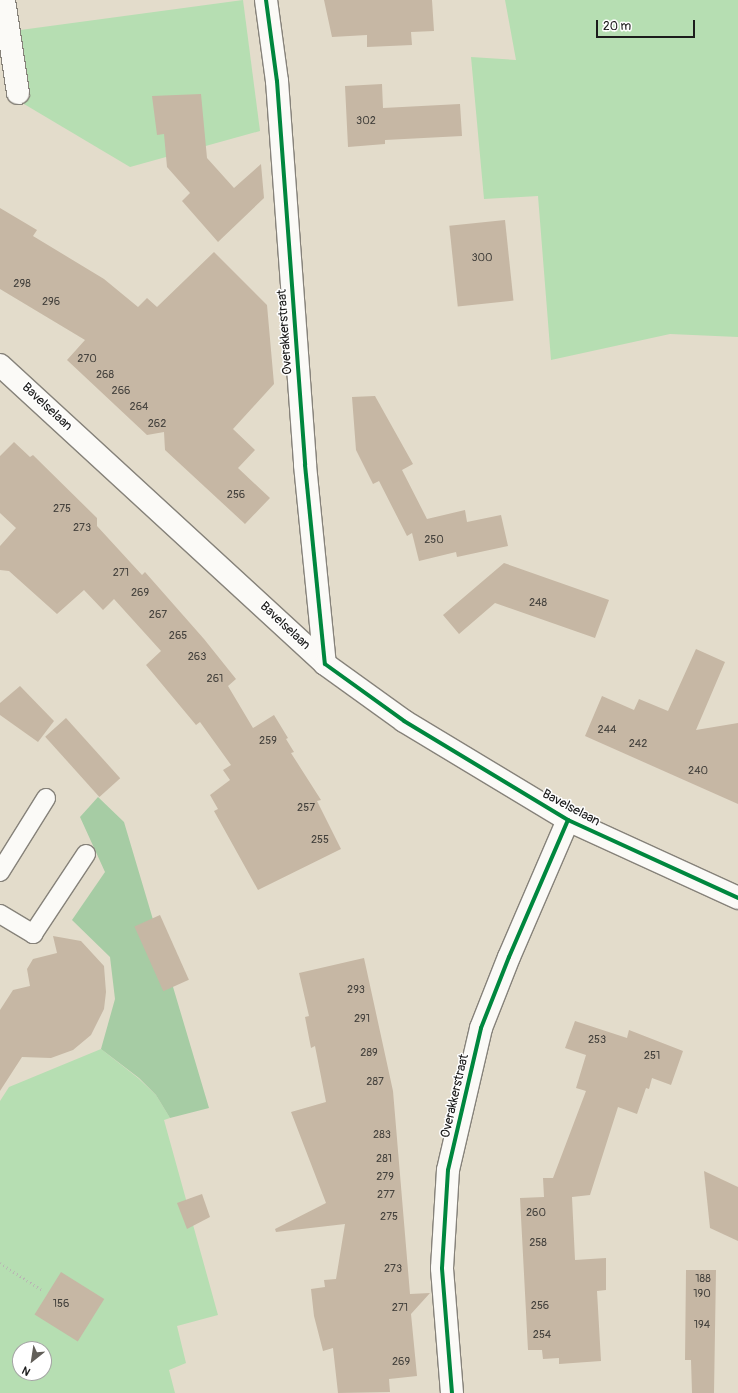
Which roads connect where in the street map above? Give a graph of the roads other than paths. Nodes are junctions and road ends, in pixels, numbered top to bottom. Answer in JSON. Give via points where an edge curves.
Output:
{"nodes":[{"id":1,"x":4,"y":0,"type":"edge"},
{"id":2,"x":266,"y":0,"type":"edge"},
{"id":3,"x":18,"y":93,"type":"dead end"},
{"id":4,"x":0,"y":365,"type":"edge"},
{"id":5,"x":325,"y":664,"type":"junction"},
{"id":6,"x":46,"y":798,"type":"dead end"},
{"id":7,"x":568,"y":820,"type":"junction"},
{"id":8,"x":86,"y":854,"type":"dead end"},
{"id":9,"x":0,"y":872,"type":"edge"},
{"id":10,"x":738,"y":898,"type":"edge"},
{"id":11,"x":0,"y":914,"type":"edge"},
{"id":12,"x":452,"y":1393,"type":"edge"}],
"edges":[{"from":1,"to":3,"type":"street"},
{"from":2,"to":5,"type":"street","name":"Overakkerstraat","via":[[277,81],[305,465]]},
{"from":4,"to":5,"type":"street","name":"Bavelselaan"},
{"from":5,"to":7,"type":"street","name":"Bavelselaan","via":[[404,721]]},
{"from":6,"to":9,"type":"lane"},
{"from":7,"to":10,"type":"street","name":"Bavelselaan"},
{"from":7,"to":12,"type":"street","name":"Overakkerstraat","via":[[509,957],[482,1028],[448,1170],[442,1268]]},
{"from":8,"to":11,"type":"lane","via":[[33,934]]}]}
